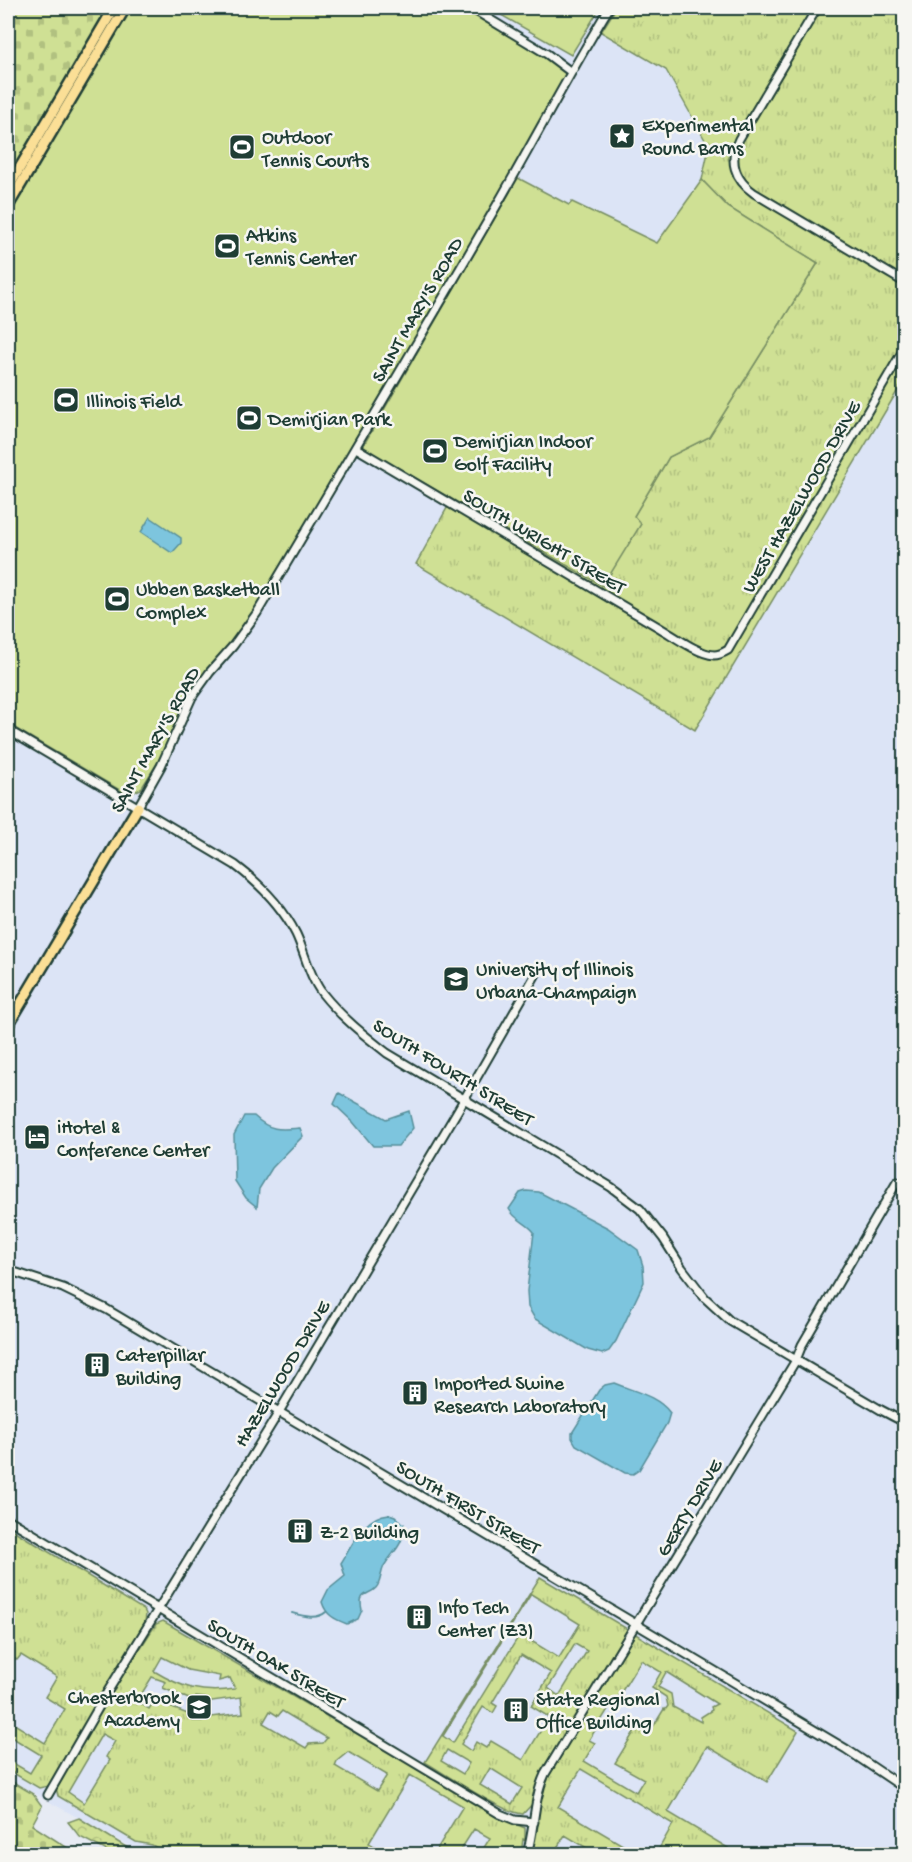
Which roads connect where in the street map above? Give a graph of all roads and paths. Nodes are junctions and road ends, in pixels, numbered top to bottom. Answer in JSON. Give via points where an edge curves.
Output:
{"nodes":[{"id":1,"x":114,"y":8,"type":"edge"},
{"id":2,"x":124,"y":8,"type":"edge"},
{"id":3,"x":471,"y":8,"type":"edge"},
{"id":4,"x":609,"y":8,"type":"edge"},
{"id":5,"x":817,"y":8,"type":"edge"},
{"id":6,"x":571,"y":72,"type":"junction"},
{"id":7,"x":8,"y":188,"type":"edge"},
{"id":8,"x":8,"y":206,"type":"edge"},
{"id":9,"x":904,"y":282,"type":"edge"},
{"id":10,"x":904,"y":349,"type":"edge"},
{"id":11,"x":356,"y":448,"type":"junction"},
{"id":12,"x":719,"y":655,"type":"joint"},
{"id":13,"x":8,"y":730,"type":"edge"},
{"id":14,"x":138,"y":807,"type":"junction"},
{"id":15,"x":540,"y":967,"type":"dead end"},
{"id":16,"x":8,"y":1025,"type":"edge"},
{"id":17,"x":465,"y":1098,"type":"junction"},
{"id":18,"x":897,"y":1182,"type":"dead end"},
{"id":19,"x":8,"y":1270,"type":"edge"},
{"id":20,"x":796,"y":1360,"type":"junction"},
{"id":21,"x":279,"y":1412,"type":"junction"},
{"id":22,"x":904,"y":1422,"type":"edge"},
{"id":23,"x":8,"y":1520,"type":"edge"},
{"id":24,"x":158,"y":1611,"type":"junction"},
{"id":25,"x":637,"y":1624,"type":"junction"},
{"id":26,"x":904,"y":1788,"type":"edge"},
{"id":27,"x":48,"y":1795,"type":"dead end"},
{"id":28,"x":534,"y":1822,"type":"junction"},
{"id":29,"x":526,"y":1854,"type":"edge"}],
"edges":[{"from":1,"to":7,"type":"main road"},
{"from":2,"to":8,"type":"main road"},
{"from":3,"to":6,"type":"street"},
{"from":4,"to":6,"type":"street","name":"SAINT MARY'S ROAD"},
{"from":5,"to":9,"type":"street","via":[[739,139],[734,154],[736,171],[754,193]]},
{"from":6,"to":11,"type":"street","name":"SAINT MARY'S ROAD"},
{"from":10,"to":12,"type":"street","name":"WEST HAZELWOOD DRIVE","via":[[742,627],[728,650]]},
{"from":11,"to":12,"type":"street","name":"SOUTH WRIGHT STREET","via":[[660,628],[706,654]]},
{"from":11,"to":14,"type":"street","name":"SAINT MARY'S ROAD","via":[[257,613],[192,697]]},
{"from":13,"to":14,"type":"street","name":"SOUTH FOURTH STREET"},
{"from":14,"to":16,"type":"main road","name":"SAINT MARY'S ROAD"},
{"from":14,"to":17,"type":"street","name":"SOUTH FOURTH STREET","via":[[251,877],[296,933],[321,992],[354,1027],[387,1053]]},
{"from":15,"to":17,"type":"street","name":"HAZELWOOD DRIVE"},
{"from":17,"to":20,"type":"street","name":"SOUTH FOURTH STREET","via":[[611,1187],[640,1209],[705,1298],[730,1321]]},
{"from":17,"to":21,"type":"street","name":"HAZELWOOD DRIVE"},
{"from":18,"to":20,"type":"street","name":"GERTY DRIVE"},
{"from":19,"to":21,"type":"street","name":"SOUTH FIRST STREET","via":[[91,1301]]},
{"from":20,"to":22,"type":"street","name":"SOUTH FOURTH STREET"},
{"from":20,"to":25,"type":"street","name":"GERTY DRIVE"},
{"from":21,"to":24,"type":"street","name":"HAZELWOOD DRIVE"},
{"from":21,"to":25,"type":"street","name":"SOUTH FIRST STREET"},
{"from":23,"to":24,"type":"street","name":"SOUTH OAK STREET"},
{"from":24,"to":27,"type":"street","name":"HAZELWOOD DRIVE"},
{"from":24,"to":28,"type":"street","name":"SOUTH OAK STREET","via":[[500,1814]]},
{"from":25,"to":26,"type":"street","name":"SOUTH FIRST STREET"},
{"from":25,"to":28,"type":"street","name":"GERTY DRIVE","via":[[545,1774],[538,1791]]},
{"from":28,"to":29,"type":"street","name":"GERTY DRIVE"}]}
